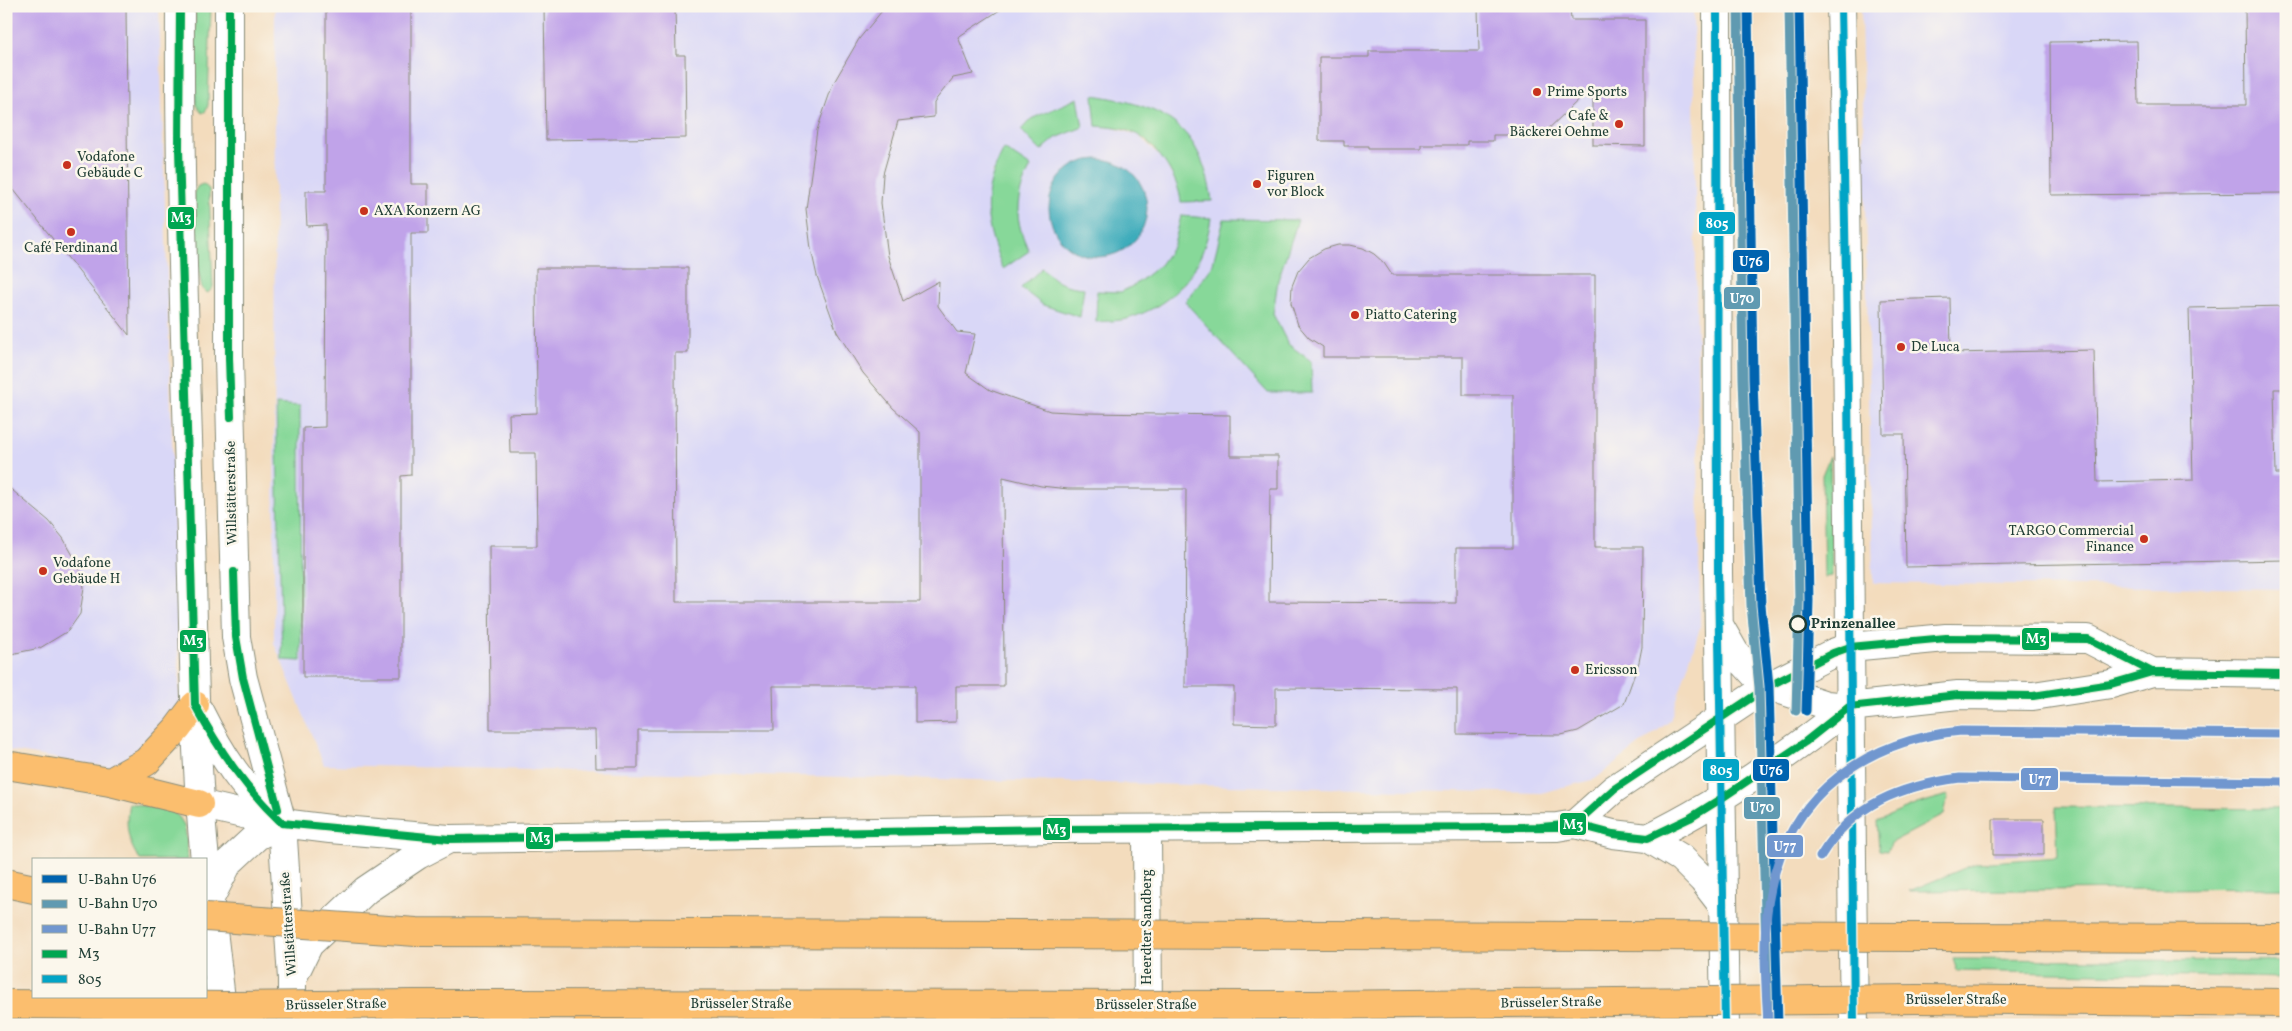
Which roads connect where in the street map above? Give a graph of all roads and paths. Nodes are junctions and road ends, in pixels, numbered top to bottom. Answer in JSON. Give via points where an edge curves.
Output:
{"nodes":[{"id":1,"x":180,"y":6,"type":"edge"},
{"id":2,"x":229,"y":6,"type":"edge"},
{"id":3,"x":1717,"y":6,"type":"edge"},
{"id":4,"x":1841,"y":6,"type":"edge"},
{"id":5,"x":1719,"y":623,"type":"junction"},
{"id":6,"x":1850,"y":647,"type":"junction"},
{"id":7,"x":2152,"y":672,"type":"junction"},
{"id":8,"x":2286,"y":674,"type":"edge"},
{"id":9,"x":1769,"y":686,"type":"junction"},
{"id":10,"x":196,"y":705,"type":"junction"},
{"id":11,"x":1849,"y":707,"type":"junction"},
{"id":12,"x":1720,"y":719,"type":"junction"},
{"id":13,"x":6,"y":765,"type":"edge"},
{"id":14,"x":110,"y":782,"type":"junction"},
{"id":15,"x":1722,"y":798,"type":"junction"},
{"id":16,"x":199,"y":804,"type":"junction"},
{"id":17,"x":282,"y":823,"type":"junction"},
{"id":18,"x":1575,"y":824,"type":"junction"},
{"id":19,"x":1147,"y":829,"type":"junction"},
{"id":20,"x":1648,"y":838,"type":"junction"},
{"id":21,"x":449,"y":839,"type":"junction"},
{"id":22,"x":205,"y":858,"type":"edge"},
{"id":23,"x":6,"y":883,"type":"edge"},
{"id":24,"x":32,"y":889,"type":"edge"},
{"id":25,"x":1723,"y":906,"type":"junction"},
{"id":26,"x":208,"y":908,"type":"edge"},
{"id":27,"x":2286,"y":938,"type":"edge"},
{"id":28,"x":292,"y":979,"type":"junction"},
{"id":29,"x":2286,"y":1003,"type":"edge"},
{"id":30,"x":6,"y":1004,"type":"edge"},
{"id":31,"x":664,"y":1004,"type":"junction"},
{"id":32,"x":224,"y":1025,"type":"edge"},
{"id":33,"x":292,"y":1025,"type":"edge"},
{"id":34,"x":588,"y":1025,"type":"edge"},
{"id":35,"x":1148,"y":1025,"type":"edge"},
{"id":36,"x":1725,"y":1025,"type":"edge"},
{"id":37,"x":1854,"y":1025,"type":"edge"}],
"edges":[{"from":1,"to":10,"type":"street","via":[[179,149]]},
{"from":2,"to":17,"type":"street","name":"Willstätterstraße","via":[[229,358],[236,637],[243,678]]},
{"from":3,"to":5,"type":"street"},
{"from":4,"to":6,"type":"street","via":[[1847,242]]},
{"from":5,"to":9,"type":"street","via":[[1735,653]]},
{"from":5,"to":12,"type":"street"},
{"from":6,"to":7,"type":"street","via":[[1946,638],[2088,639]]},
{"from":6,"to":9,"type":"street"},
{"from":6,"to":11,"type":"street"},
{"from":7,"to":8,"type":"street"},
{"from":7,"to":11,"type":"street","via":[[2111,684],[2033,696],[1958,695]]},
{"from":9,"to":11,"type":"street","via":[[1826,705]]},
{"from":9,"to":12,"type":"street"},
{"from":10,"to":14,"type":"highway","via":[[146,762]]},
{"from":10,"to":16,"type":"street"},
{"from":10,"to":17,"type":"street","via":[[232,770],[256,800]]},
{"from":11,"to":15,"type":"street","via":[[1805,742]]},
{"from":11,"to":37,"type":"street"},
{"from":12,"to":15,"type":"street"},
{"from":12,"to":18,"type":"street","via":[[1614,789]]},
{"from":13,"to":14,"type":"highway"},
{"from":14,"to":16,"type":"highway"},
{"from":15,"to":20,"type":"street"},
{"from":15,"to":25,"type":"street"},
{"from":16,"to":17,"type":"street"},
{"from":16,"to":22,"type":"street"},
{"from":17,"to":21,"type":"street"},
{"from":17,"to":26,"type":"street","via":[[257,836],[228,863]]},
{"from":17,"to":28,"type":"street","name":"Willstätterstraße"},
{"from":18,"to":19,"type":"street","via":[[1537,827]]},
{"from":18,"to":20,"type":"street","via":[[1612,834]]},
{"from":19,"to":21,"type":"street"},
{"from":19,"to":35,"type":"street","name":"Heerdter Sandberg"},
{"from":20,"to":25,"type":"street","via":[[1681,858]]},
{"from":21,"to":28,"type":"street","via":[[418,855],[366,890],[309,944]]},
{"from":23,"to":24,"type":"highway"},
{"from":25,"to":36,"type":"street"},
{"from":26,"to":27,"type":"highway","bridge":true,"via":[[416,932]]},
{"from":26,"to":32,"type":"street"},
{"from":28,"to":33,"type":"street","name":"Willstätterstraße"},
{"from":29,"to":31,"type":"highway","name":"Brüsseler Straße","bridge":true,"via":[[1918,999],[1315,1005]]},
{"from":30,"to":31,"type":"highway","name":"Brüsseler Straße","bridge":true},
{"from":31,"to":34,"type":"highway","via":[[627,1022]]}]}
